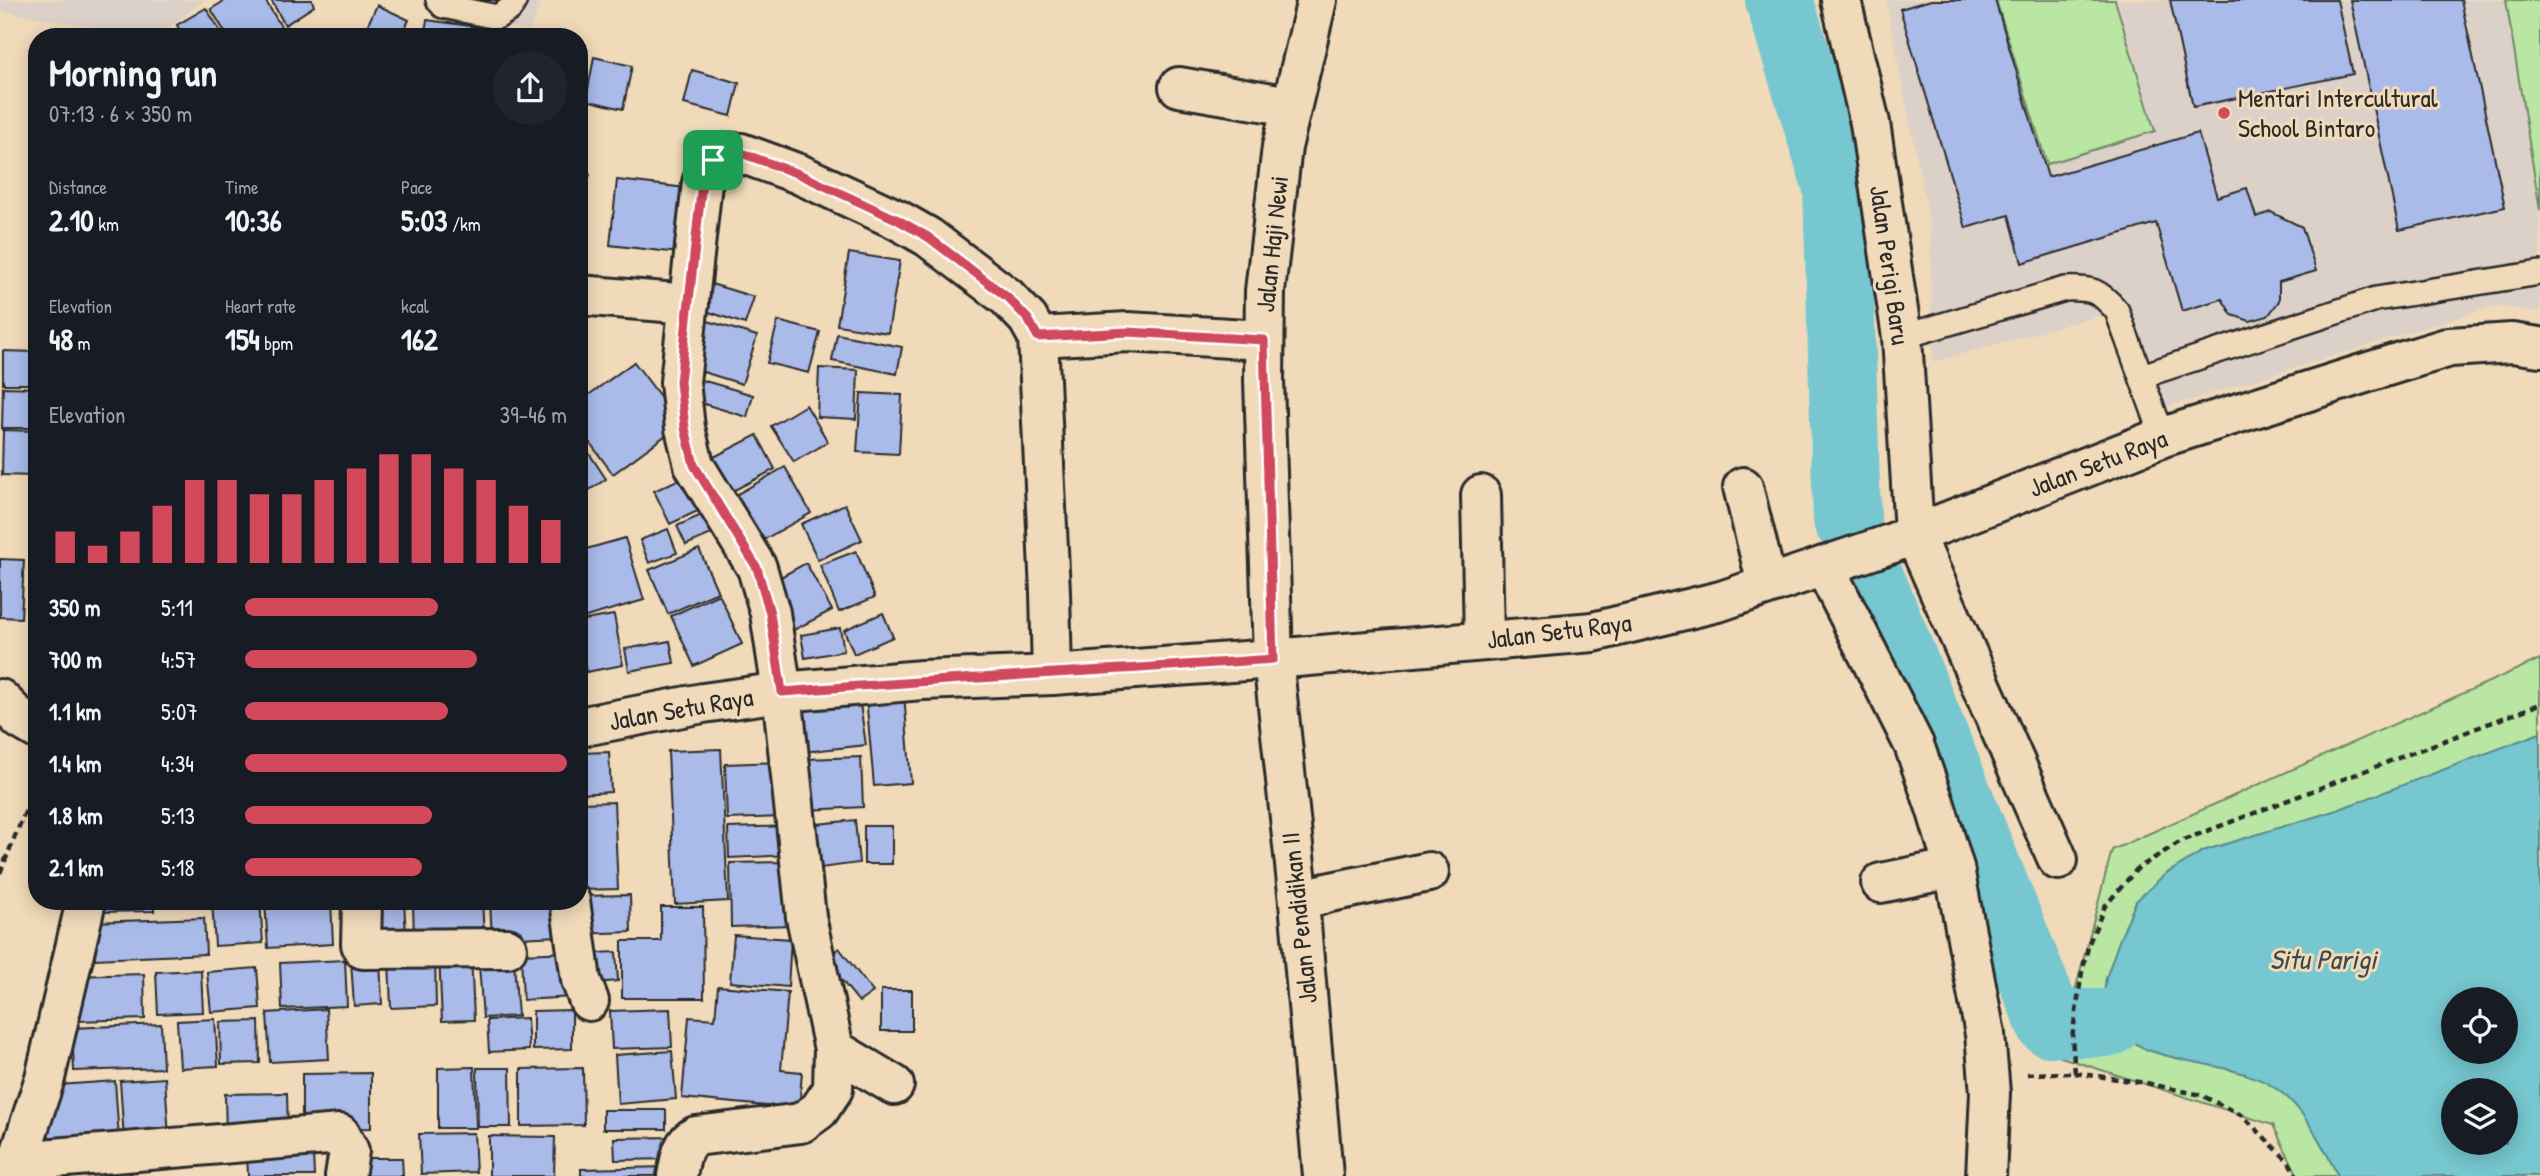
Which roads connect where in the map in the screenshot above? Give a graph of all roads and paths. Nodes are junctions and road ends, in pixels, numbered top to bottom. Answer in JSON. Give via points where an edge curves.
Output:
{"nodes":[{"id":1,"x":438,"y":0,"type":"edge"},
{"id":2,"x":514,"y":0,"type":"edge"},
{"id":3,"x":1317,"y":0,"type":"edge"},
{"id":4,"x":1841,"y":0,"type":"edge"},
{"id":5,"x":1179,"y":87,"type":"dead end"},
{"id":6,"x":1290,"y":106,"type":"junction"},
{"id":7,"x":2540,"y":273,"type":"edge"},
{"id":8,"x":588,"y":296,"type":"edge"},
{"id":9,"x":689,"y":304,"type":"junction"},
{"id":10,"x":1038,"y":337,"type":"junction"},
{"id":11,"x":1902,"y":337,"type":"junction"},
{"id":12,"x":1264,"y":340,"type":"junction"},
{"id":13,"x":2540,"y":347,"type":"edge"},
{"id":14,"x":2142,"y":376,"type":"junction"},
{"id":15,"x":2163,"y":437,"type":"junction"},
{"id":16,"x":1743,"y":487,"type":"dead end"},
{"id":17,"x":1481,"y":495,"type":"dead end"},
{"id":18,"x":1902,"y":538,"type":"junction"},
{"id":19,"x":1833,"y":563,"type":"junction"},
{"id":20,"x":1767,"y":584,"type":"junction"},
{"id":21,"x":1484,"y":641,"type":"junction"},
{"id":22,"x":1273,"y":659,"type":"junction"},
{"id":23,"x":1052,"y":675,"type":"junction"},
{"id":24,"x":782,"y":692,"type":"junction"},
{"id":25,"x":0,"y":699,"type":"edge"},
{"id":26,"x":2540,"y":704,"type":"edge"},
{"id":27,"x":28,"y":724,"type":"edge"},
{"id":28,"x":588,"y":725,"type":"edge"},
{"id":29,"x":28,"y":805,"type":"edge"},
{"id":30,"x":2058,"y":860,"type":"dead end"},
{"id":31,"x":1954,"y":868,"type":"junction"},
{"id":32,"x":1429,"y":872,"type":"dead end"},
{"id":33,"x":0,"y":873,"type":"edge"},
{"id":34,"x":1881,"y":883,"type":"dead end"},
{"id":35,"x":1299,"y":902,"type":"junction"},
{"id":36,"x":84,"y":910,"type":"edge"},
{"id":37,"x":362,"y":910,"type":"edge"},
{"id":38,"x":571,"y":910,"type":"edge"},
{"id":39,"x":507,"y":947,"type":"dead end"},
{"id":40,"x":589,"y":1001,"type":"dead end"},
{"id":41,"x":834,"y":1049,"type":"junction"},
{"id":42,"x":2075,"y":1073,"type":"junction"},
{"id":43,"x":1988,"y":1076,"type":"junction"},
{"id":44,"x":894,"y":1085,"type":"dead end"},
{"id":45,"x":17,"y":1168,"type":"edge"},
{"id":46,"x":345,"y":1176,"type":"edge"},
{"id":47,"x":677,"y":1176,"type":"edge"},
{"id":48,"x":1323,"y":1176,"type":"edge"},
{"id":49,"x":1986,"y":1176,"type":"edge"},
{"id":50,"x":2297,"y":1176,"type":"edge"}],
"edges":[{"from":1,"to":2,"type":"lane","via":[[443,6],[497,17],[510,9]]},
{"from":3,"to":6,"type":"street","name":"Jalan Haji Newi"},
{"from":4,"to":11,"type":"street","name":"Jalan Perigi Baru","via":[[1870,123]]},
{"from":5,"to":6,"type":"street"},
{"from":6,"to":12,"type":"street","name":"Jalan Haji Newi","via":[[1265,290]]},
{"from":7,"to":14,"type":"lane","via":[[2376,299]]},
{"from":8,"to":9,"type":"street"},
{"from":9,"to":10,"type":"street","via":[[702,183],[713,160],[741,153],[811,180],[928,237],[1007,297]]},
{"from":9,"to":24,"type":"street","via":[[680,382],[685,428],[694,465],[757,568],[770,613]]},
{"from":10,"to":12,"type":"street","via":[[1128,332]]},
{"from":10,"to":23,"type":"street"},
{"from":11,"to":14,"type":"lane","via":[[2065,289],[2088,288],[2105,297],[2117,311]]},
{"from":11,"to":18,"type":"street","name":"Jalan Perigi Baru"},
{"from":12,"to":22,"type":"street","name":"Jalan Haji Newi"},
{"from":13,"to":15,"type":"street","name":"Jalan Setu Raya","via":[[2512,343],[2450,347]]},
{"from":14,"to":15,"type":"lane"},
{"from":15,"to":18,"type":"street","name":"Jalan Setu Raya"},
{"from":16,"to":20,"type":"street"},
{"from":17,"to":21,"type":"street"},
{"from":18,"to":19,"type":"street","name":"Jalan Setu Raya"},
{"from":18,"to":30,"type":"street"},
{"from":19,"to":20,"type":"street","name":"Jalan Setu Raya"},
{"from":19,"to":31,"type":"street","via":[[1914,745]]},
{"from":20,"to":21,"type":"street","name":"Jalan Setu Raya","via":[[1721,601],[1592,632]]},
{"from":21,"to":22,"type":"street","name":"Jalan Setu Raya"},
{"from":22,"to":23,"type":"street","name":"Jalan Setu Raya"},
{"from":22,"to":35,"type":"street","name":"Jalan Pendidikan II"},
{"from":23,"to":24,"type":"street","name":"Jalan Setu Raya"},
{"from":24,"to":28,"type":"street","name":"Jalan Setu Raya"},
{"from":24,"to":41,"type":"street","via":[[806,916]]},
{"from":25,"to":27,"type":"street"},
{"from":26,"to":42,"type":"path","via":[[2181,841],[2137,869],[2105,906],[2089,943],[2072,1038]]},
{"from":29,"to":33,"type":"path"},
{"from":31,"to":34,"type":"street"},
{"from":31,"to":43,"type":"street","via":[[1985,1034]]},
{"from":32,"to":35,"type":"street","via":[[1326,892]]},
{"from":35,"to":48,"type":"street","name":"Jalan Pendidikan II"},
{"from":36,"to":45,"type":"street","via":[[45,1078]]},
{"from":37,"to":39,"type":"street","via":[[363,949]]},
{"from":38,"to":40,"type":"street","via":[[581,980]]},
{"from":41,"to":44,"type":"street"},
{"from":41,"to":47,"type":"street","via":[[833,1089],[819,1111],[801,1123],[689,1139]]},
{"from":42,"to":43,"type":"path"},
{"from":42,"to":50,"type":"path","via":[[2201,1095],[2243,1116]]},
{"from":43,"to":49,"type":"street"},
{"from":45,"to":46,"type":"street","via":[[340,1134],[349,1151]]}]}
